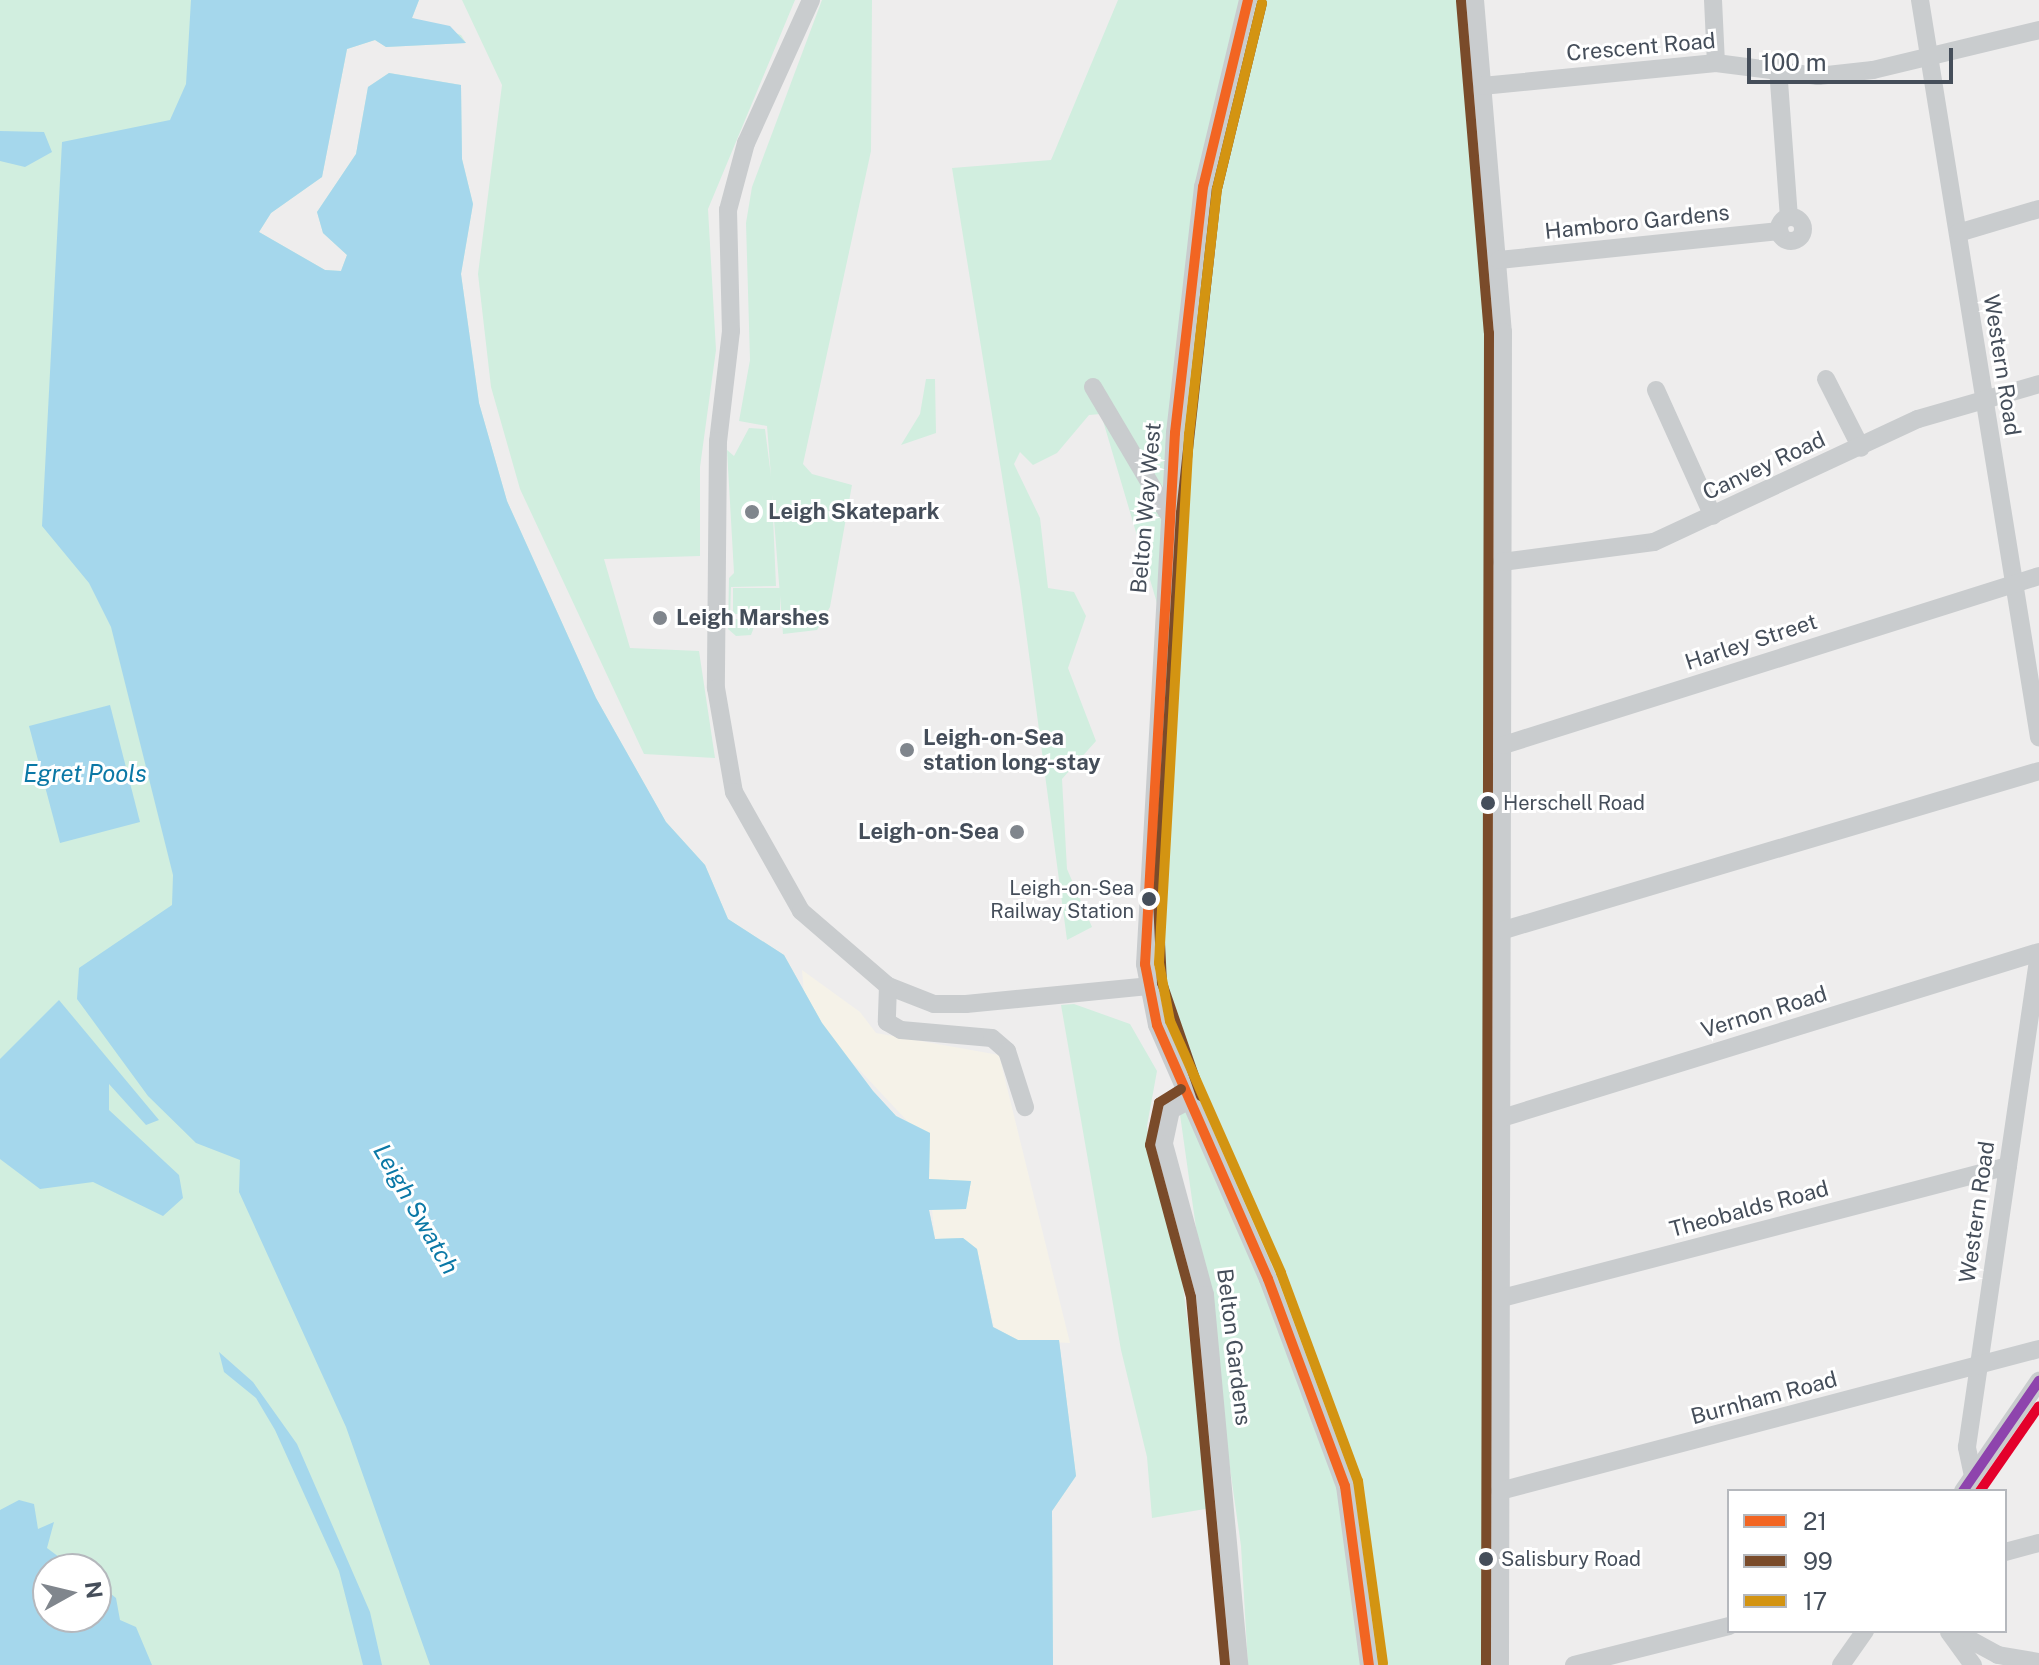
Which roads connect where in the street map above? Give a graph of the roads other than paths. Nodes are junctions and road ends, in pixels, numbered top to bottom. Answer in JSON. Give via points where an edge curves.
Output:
{"nodes":[{"id":1,"x":811,"y":0,"type":"edge"},
{"id":2,"x":1248,"y":0,"type":"edge"},
{"id":3,"x":1475,"y":0,"type":"edge"},
{"id":4,"x":1713,"y":0,"type":"edge"},
{"id":5,"x":1920,"y":0,"type":"edge"},
{"id":6,"x":2039,"y":30,"type":"edge"},
{"id":7,"x":1928,"y":61,"type":"junction"},
{"id":8,"x":1716,"y":63,"type":"junction"},
{"id":9,"x":1778,"y":68,"type":"junction"},
{"id":10,"x":1482,"y":86,"type":"junction"},
{"id":11,"x":2039,"y":209,"type":"edge"},
{"id":12,"x":1958,"y":233,"type":"junction"},
{"id":13,"x":1499,"y":260,"type":"junction"},
{"id":14,"x":1826,"y":379,"type":"dead end"},
{"id":15,"x":2039,"y":384,"type":"edge"},
{"id":16,"x":1093,"y":387,"type":"dead end"},
{"id":17,"x":1656,"y":390,"type":"dead end"},
{"id":18,"x":1983,"y":401,"type":"junction"},
{"id":19,"x":1861,"y":448,"type":"junction"},
{"id":20,"x":1167,"y":512,"type":"junction"},
{"id":21,"x":1713,"y":516,"type":"junction"},
{"id":22,"x":1502,"y":562,"type":"junction"},
{"id":23,"x":2039,"y":576,"type":"edge"},
{"id":24,"x":2013,"y":583,"type":"junction"},
{"id":25,"x":2039,"y":737,"type":"edge"},
{"id":26,"x":1504,"y":745,"type":"junction"},
{"id":27,"x":2039,"y":771,"type":"edge"},
{"id":28,"x":1504,"y":930,"type":"junction"},
{"id":29,"x":2039,"y":952,"type":"edge"},
{"id":30,"x":888,"y":986,"type":"junction"},
{"id":31,"x":1148,"y":986,"type":"junction"},
{"id":32,"x":1188,"y":1101,"type":"junction"},
{"id":33,"x":1025,"y":1107,"type":"dead end"},
{"id":34,"x":1502,"y":1118,"type":"junction"},
{"id":35,"x":2008,"y":1166,"type":"junction"},
{"id":36,"x":1502,"y":1298,"type":"junction"},
{"id":37,"x":2039,"y":1349,"type":"edge"},
{"id":38,"x":1978,"y":1366,"type":"junction"},
{"id":39,"x":2039,"y":1381,"type":"edge"},
{"id":40,"x":1968,"y":1484,"type":"edge"},
{"id":41,"x":1500,"y":1491,"type":"junction"},
{"id":42,"x":2039,"y":1543,"type":"edge"},
{"id":43,"x":2007,"y":1551,"type":"edge"},
{"id":44,"x":1727,"y":1627,"type":"edge"},
{"id":45,"x":1864,"y":1633,"type":"edge"},
{"id":46,"x":1949,"y":1633,"type":"edge"},
{"id":47,"x":1957,"y":1633,"type":"edge"},
{"id":48,"x":1997,"y":1660,"type":"edge"},
{"id":49,"x":2039,"y":1662,"type":"edge"},
{"id":50,"x":1239,"y":1665,"type":"edge"},
{"id":51,"x":1369,"y":1665,"type":"edge"},
{"id":52,"x":1500,"y":1665,"type":"edge"},
{"id":53,"x":1574,"y":1665,"type":"edge"},
{"id":54,"x":1841,"y":1665,"type":"edge"},
{"id":55,"x":1973,"y":1665,"type":"edge"}],
"edges":[{"from":1,"to":30,"type":"street","via":[[746,143],[728,210],[731,331],[718,441],[716,688],[734,792],[783,887],[821,934]]},
{"from":2,"to":20,"type":"street","name":"Belton Way West","via":[[1203,187]]},
{"from":3,"to":10,"type":"street"},
{"from":4,"to":8,"type":"street"},
{"from":5,"to":7,"type":"street","name":"Western Road"},
{"from":6,"to":7,"type":"street","name":"Crescent Road"},
{"from":7,"to":9,"type":"street","name":"Crescent Road","via":[[1818,76]]},
{"from":7,"to":12,"type":"street","name":"Western Road"},
{"from":8,"to":9,"type":"street","name":"Crescent Road"},
{"from":8,"to":10,"type":"street","name":"Crescent Road"},
{"from":9,"to":13,"type":"street","name":"Hamboro Gardens","via":[[1784,224]]},
{"from":10,"to":13,"type":"street"},
{"from":11,"to":12,"type":"street"},
{"from":12,"to":18,"type":"street","name":"Western Road"},
{"from":13,"to":22,"type":"street"},
{"from":14,"to":19,"type":"street"},
{"from":15,"to":18,"type":"street","name":"Canvey Road"},
{"from":16,"to":20,"type":"street"},
{"from":17,"to":21,"type":"street"},
{"from":18,"to":19,"type":"street","name":"Canvey Road","via":[[1918,419]]},
{"from":18,"to":24,"type":"street","name":"Western Road"},
{"from":19,"to":21,"type":"street","name":"Canvey Road"},
{"from":20,"to":31,"type":"street","name":"Belton Way West","via":[[1143,916]]},
{"from":21,"to":22,"type":"street","name":"Canvey Road","via":[[1637,546]]},
{"from":22,"to":26,"type":"street"},
{"from":23,"to":24,"type":"street","name":"Harley Street"},
{"from":24,"to":25,"type":"street","name":"Western Road"},
{"from":24,"to":26,"type":"street","name":"Harley Street"},
{"from":26,"to":28,"type":"street"},
{"from":27,"to":28,"type":"street"},
{"from":28,"to":34,"type":"street"},
{"from":29,"to":34,"type":"street","name":"Vernon Road"},
{"from":29,"to":35,"type":"street","name":"Western Road"},
{"from":30,"to":31,"type":"street","via":[[934,1004]]},
{"from":30,"to":33,"type":"street","via":[[887,1022],[901,1030],[992,1038],[1007,1051]]},
{"from":31,"to":32,"type":"street","name":"Belton Way West","via":[[1157,1025]]},
{"from":32,"to":50,"type":"street","name":"Belton Gardens","via":[[1171,1110],[1164,1144],[1205,1295]]},
{"from":32,"to":51,"type":"street","name":"Belton Way West","via":[[1268,1279],[1345,1486]]},
{"from":34,"to":36,"type":"street"},
{"from":35,"to":36,"type":"street","name":"Theobalds Road"},
{"from":35,"to":38,"type":"street","name":"Western Road"},
{"from":36,"to":41,"type":"street"},
{"from":37,"to":38,"type":"street","name":"Burnham Road"},
{"from":38,"to":40,"type":"street","name":"Western Road","via":[[1967,1447]]},
{"from":38,"to":41,"type":"street","name":"Burnham Road"},
{"from":39,"to":40,"type":"street"},
{"from":41,"to":52,"type":"street"},
{"from":42,"to":43,"type":"street"},
{"from":44,"to":53,"type":"street"},
{"from":45,"to":54,"type":"street"},
{"from":46,"to":55,"type":"street"},
{"from":47,"to":48,"type":"street"},
{"from":48,"to":49,"type":"street"}]}
